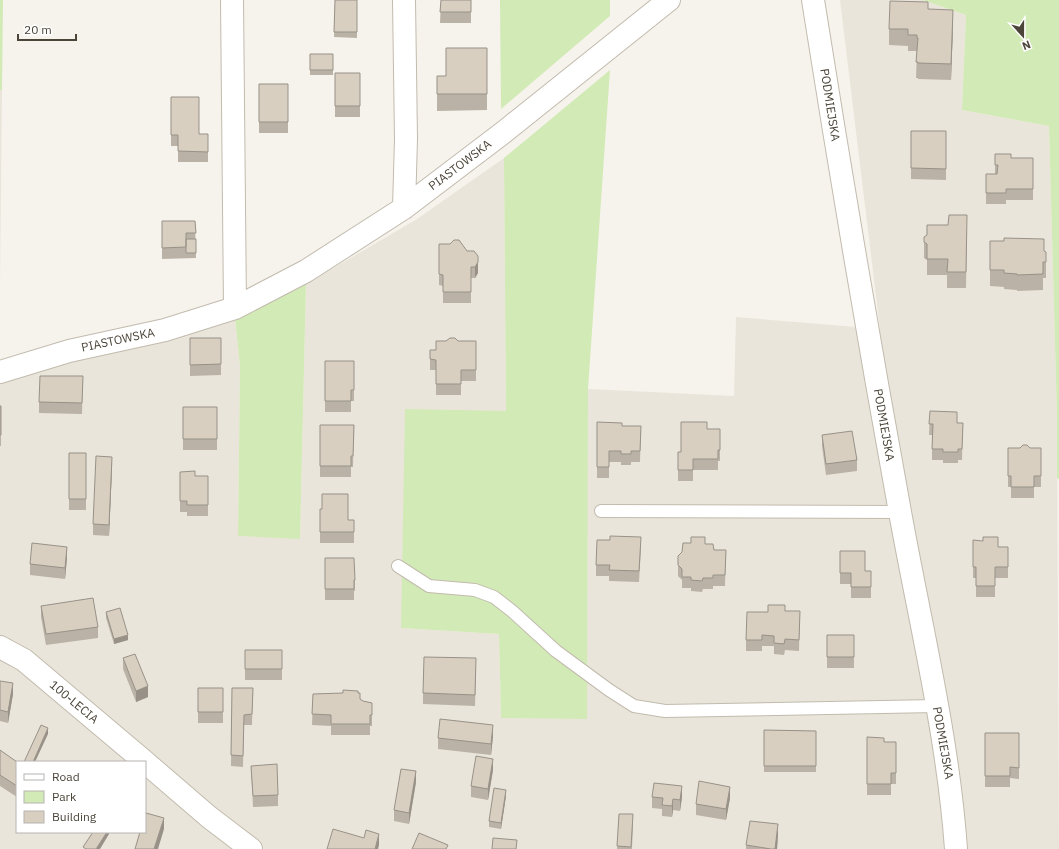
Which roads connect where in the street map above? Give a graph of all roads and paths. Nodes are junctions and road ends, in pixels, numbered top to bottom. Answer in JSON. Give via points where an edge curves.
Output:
{"nodes":[{"id":1,"x":232,"y":0,"type":"edge"},
{"id":2,"x":404,"y":0,"type":"edge"},
{"id":3,"x":669,"y":0,"type":"edge"},
{"id":4,"x":813,"y":0,"type":"edge"},
{"id":5,"x":404,"y":208,"type":"junction"},
{"id":6,"x":235,"y":308,"type":"junction"},
{"id":7,"x":0,"y":372,"type":"edge"},
{"id":8,"x":601,"y":512,"type":"dead end"},
{"id":9,"x":900,"y":512,"type":"junction"},
{"id":10,"x":398,"y":566,"type":"dead end"},
{"id":11,"x":0,"y":647,"type":"edge"},
{"id":12,"x":936,"y":706,"type":"junction"},
{"id":13,"x":139,"y":761,"type":"edge"},
{"id":14,"x":150,"y":771,"type":"edge"},
{"id":15,"x":251,"y":849,"type":"edge"},
{"id":16,"x":956,"y":849,"type":"edge"}],
"edges":[{"from":1,"to":6,"type":"street"},
{"from":2,"to":5,"type":"street"},
{"from":3,"to":5,"type":"street","name":"PIASTOWSKA"},
{"from":4,"to":9,"type":"street","name":"PODMIEJSKA","via":[[864,314]]},
{"from":5,"to":6,"type":"street","name":"PIASTOWSKA","via":[[306,272]]},
{"from":6,"to":7,"type":"street","name":"PIASTOWSKA","via":[[165,330],[69,351]]},
{"from":8,"to":9,"type":"lane"},
{"from":9,"to":12,"type":"street","name":"PODMIEJSKA"},
{"from":10,"to":12,"type":"lane","via":[[429,586],[475,590],[494,597],[556,651],[634,706],[665,711]]},
{"from":11,"to":13,"type":"street","name":"100-LECIA","via":[[24,660]]},
{"from":12,"to":16,"type":"street","name":"PODMIEJSKA","via":[[950,787]]},
{"from":14,"to":15,"type":"street","name":"100-LECIA"}]}
